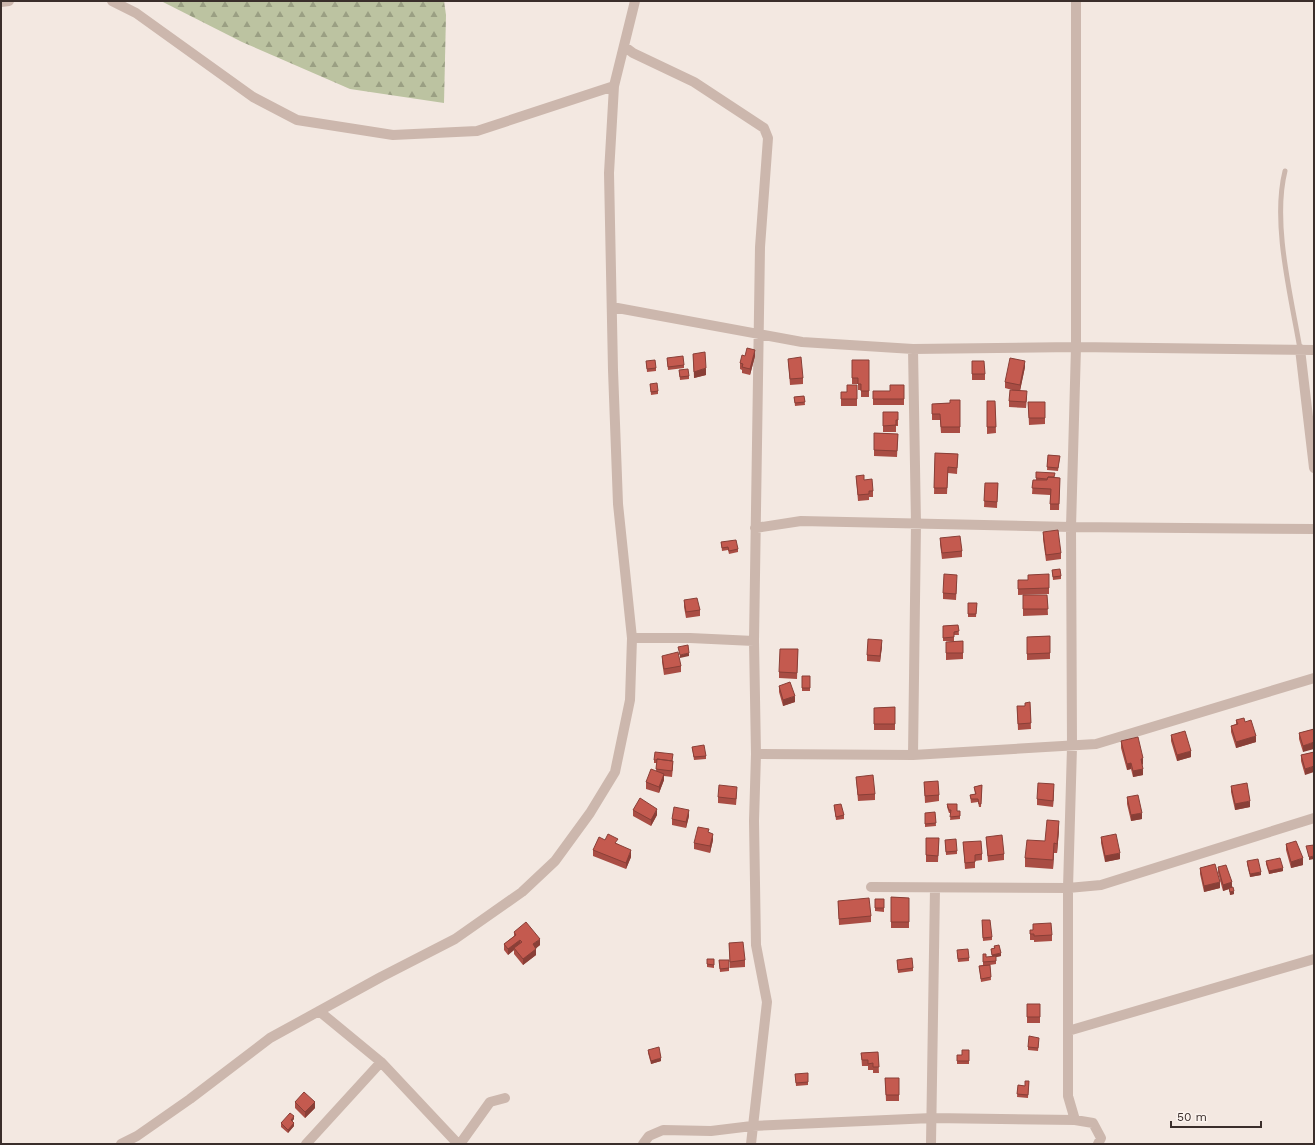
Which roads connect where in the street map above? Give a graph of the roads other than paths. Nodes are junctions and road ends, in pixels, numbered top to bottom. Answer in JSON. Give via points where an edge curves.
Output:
{"nodes":[{"id":1,"x":9,"y":1,"type":"edge"},
{"id":2,"x":112,"y":1,"type":"edge"},
{"id":3,"x":635,"y":1,"type":"edge"},
{"id":4,"x":1076,"y":1,"type":"edge"},
{"id":5,"x":1,"y":2,"type":"edge"},
{"id":6,"x":625,"y":47,"type":"junction"},
{"id":7,"x":614,"y":86,"type":"junction"},
{"id":8,"x":1285,"y":171,"type":"dead end"},
{"id":9,"x":612,"y":307,"type":"junction"},
{"id":10,"x":758,"y":334,"type":"junction"},
{"id":11,"x":1076,"y":347,"type":"junction"},
{"id":12,"x":1300,"y":349,"type":"junction"},
{"id":13,"x":913,"y":350,"type":"junction"},
{"id":14,"x":1314,"y":350,"type":"edge"},
{"id":15,"x":1314,"y":468,"type":"edge"},
{"id":16,"x":916,"y":524,"type":"junction"},
{"id":17,"x":1071,"y":527,"type":"junction"},
{"id":18,"x":755,"y":528,"type":"junction"},
{"id":19,"x":1314,"y":529,"type":"edge"},
{"id":20,"x":632,"y":638,"type":"junction"},
{"id":21,"x":754,"y":641,"type":"junction"},
{"id":22,"x":1314,"y":678,"type":"edge"},
{"id":23,"x":1072,"y":747,"type":"junction"},
{"id":24,"x":756,"y":754,"type":"junction"},
{"id":25,"x":913,"y":755,"type":"junction"},
{"id":26,"x":1314,"y":818,"type":"edge"},
{"id":27,"x":871,"y":887,"type":"dead end"},
{"id":28,"x":935,"y":888,"type":"junction"},
{"id":29,"x":1068,"y":888,"type":"junction"},
{"id":30,"x":1314,"y":959,"type":"edge"},
{"id":31,"x":318,"y":1011,"type":"junction"},
{"id":32,"x":1068,"y":1031,"type":"junction"},
{"id":33,"x":381,"y":1062,"type":"junction"},
{"id":34,"x":505,"y":1098,"type":"dead end"},
{"id":35,"x":932,"y":1118,"type":"junction"},
{"id":36,"x":1075,"y":1120,"type":"junction"},
{"id":37,"x":752,"y":1126,"type":"junction"},
{"id":38,"x":121,"y":1144,"type":"edge"},
{"id":39,"x":306,"y":1144,"type":"edge"},
{"id":40,"x":459,"y":1144,"type":"edge"},
{"id":41,"x":643,"y":1144,"type":"edge"},
{"id":42,"x":751,"y":1144,"type":"edge"},
{"id":43,"x":931,"y":1144,"type":"edge"},
{"id":44,"x":1098,"y":1144,"type":"edge"}],
"edges":[{"from":1,"to":5,"type":"street"},
{"from":2,"to":7,"type":"street","via":[[136,13],[253,97],[297,120],[393,135],[477,131]]},
{"from":3,"to":6,"type":"street"},
{"from":4,"to":11,"type":"street"},
{"from":6,"to":7,"type":"street"},
{"from":6,"to":10,"type":"street","via":[[694,82],[764,128],[768,138],[760,247]]},
{"from":7,"to":9,"type":"street","via":[[609,173]]},
{"from":8,"to":12,"type":"lane","via":[[1280,218]]},
{"from":9,"to":10,"type":"street"},
{"from":9,"to":20,"type":"street","via":[[618,504]]},
{"from":10,"to":13,"type":"street","via":[[802,342]]},
{"from":10,"to":18,"type":"street"},
{"from":11,"to":12,"type":"street"},
{"from":11,"to":13,"type":"street"},
{"from":11,"to":17,"type":"street"},
{"from":12,"to":14,"type":"street"},
{"from":12,"to":15,"type":"street"},
{"from":13,"to":16,"type":"street"},
{"from":16,"to":17,"type":"street"},
{"from":16,"to":18,"type":"street","via":[[801,521]]},
{"from":16,"to":25,"type":"street"},
{"from":17,"to":19,"type":"street"},
{"from":17,"to":23,"type":"street"},
{"from":18,"to":21,"type":"street"},
{"from":20,"to":21,"type":"street"},
{"from":20,"to":31,"type":"street","via":[[630,700],[615,772],[590,813],[555,861],[522,892],[455,939]]},
{"from":21,"to":24,"type":"street"},
{"from":22,"to":23,"type":"street","via":[[1096,744]]},
{"from":23,"to":25,"type":"street"},
{"from":23,"to":29,"type":"street"},
{"from":24,"to":25,"type":"street"},
{"from":24,"to":37,"type":"street","via":[[756,945],[767,1002]]},
{"from":26,"to":29,"type":"street","via":[[1101,885]]},
{"from":27,"to":28,"type":"street"},
{"from":28,"to":29,"type":"street"},
{"from":28,"to":35,"type":"street"},
{"from":29,"to":32,"type":"street"},
{"from":30,"to":32,"type":"street"},
{"from":31,"to":33,"type":"street"},
{"from":31,"to":38,"type":"street","via":[[270,1038],[190,1099],[137,1136]]},
{"from":32,"to":36,"type":"street","via":[[1068,1096]]},
{"from":33,"to":39,"type":"street"},
{"from":33,"to":40,"type":"street"},
{"from":34,"to":40,"type":"street","via":[[490,1102]]},
{"from":35,"to":36,"type":"street"},
{"from":35,"to":37,"type":"street"},
{"from":35,"to":43,"type":"street"},
{"from":36,"to":44,"type":"street","via":[[1093,1123],[1101,1138]]},
{"from":37,"to":41,"type":"street","via":[[711,1131],[663,1130],[649,1136]]},
{"from":37,"to":42,"type":"street"}]}
